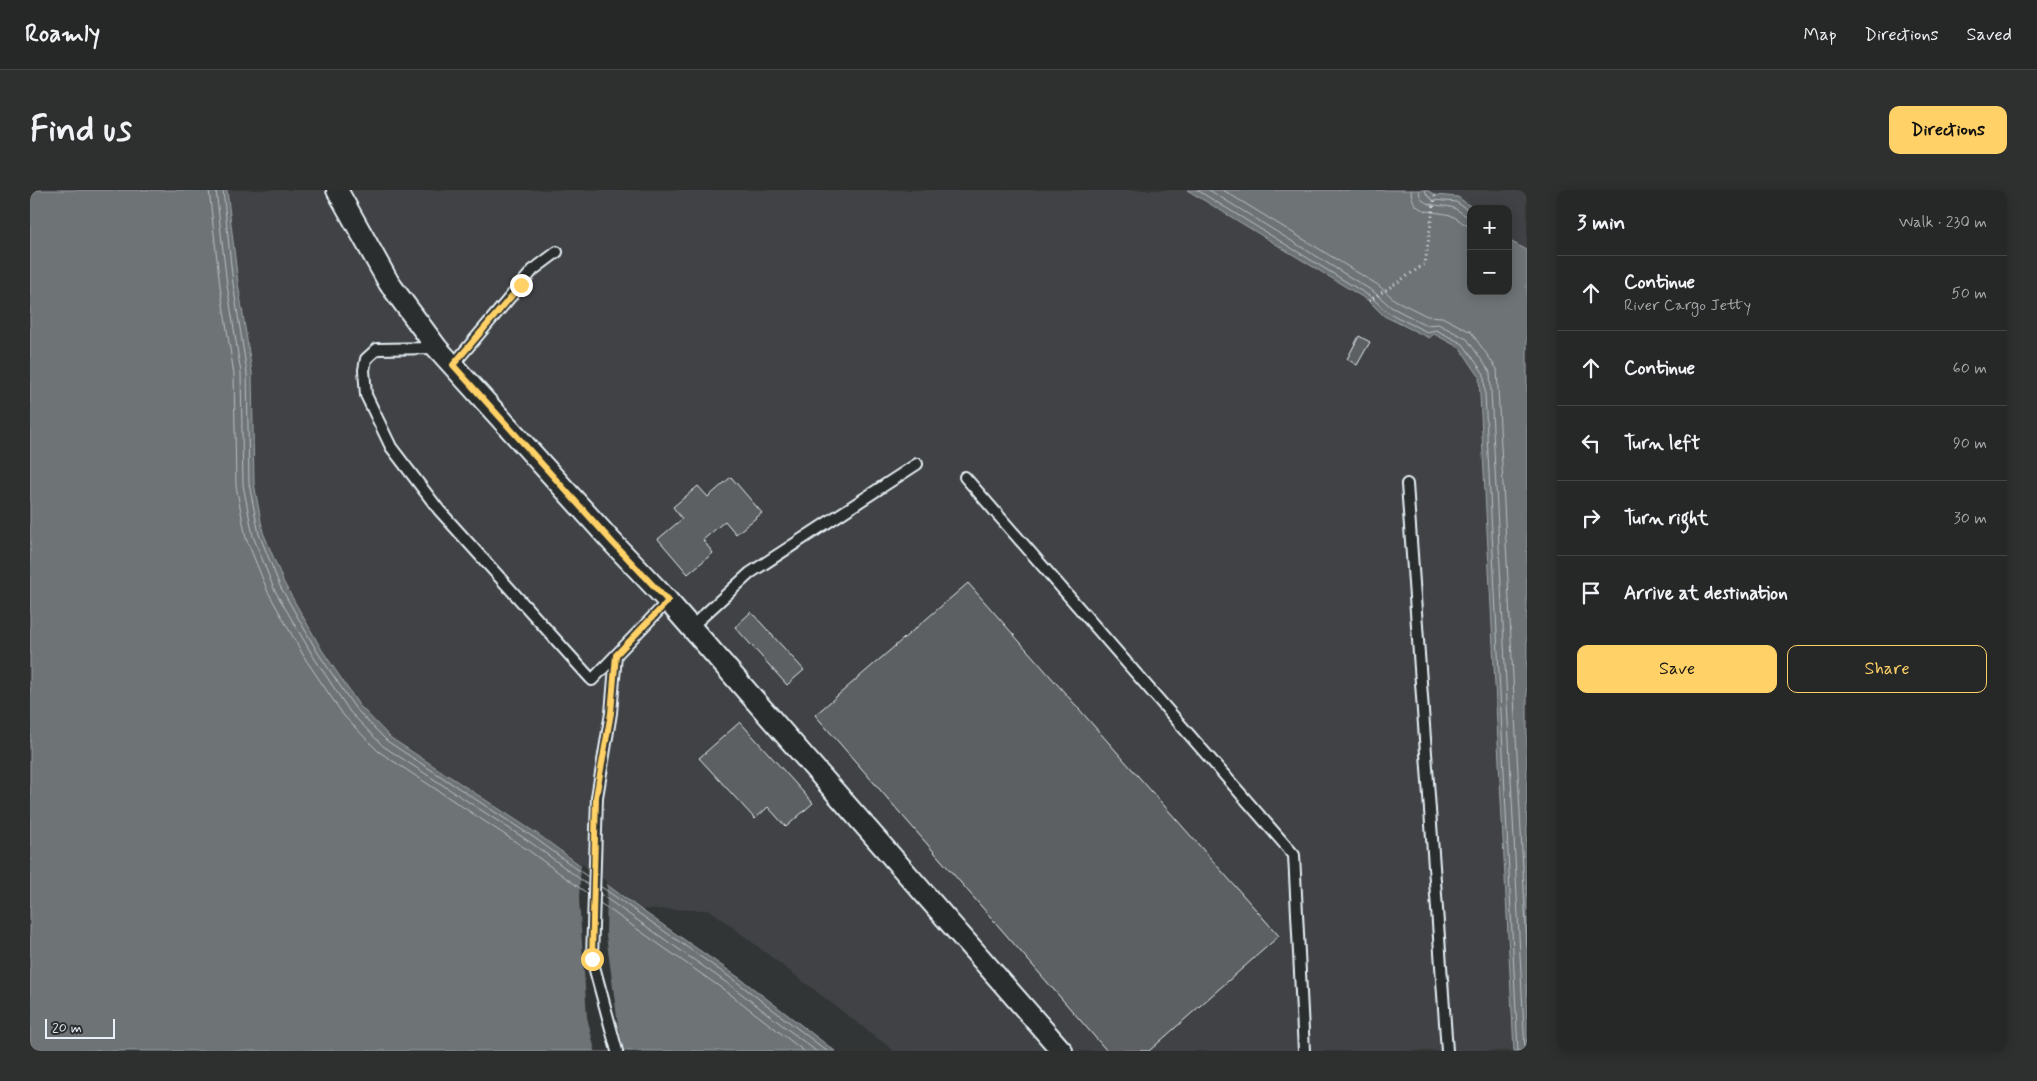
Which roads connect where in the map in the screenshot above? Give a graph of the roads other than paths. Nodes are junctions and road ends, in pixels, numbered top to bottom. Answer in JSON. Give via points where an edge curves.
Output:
{"nodes":[{"id":1,"x":337,"y":190,"type":"edge"},
{"id":2,"x":557,"y":252,"type":"dead end"},
{"id":3,"x":437,"y":348,"type":"junction"},
{"id":4,"x":453,"y":365,"type":"junction"},
{"id":5,"x":917,"y":464,"type":"dead end"},
{"id":6,"x":965,"y":477,"type":"dead end"},
{"id":7,"x":1406,"y":484,"type":"dead end"},
{"id":8,"x":668,"y":601,"type":"junction"},
{"id":9,"x":691,"y":627,"type":"junction"},
{"id":10,"x":616,"y":655,"type":"junction"},
{"id":11,"x":617,"y":1051,"type":"edge"},
{"id":12,"x":1062,"y":1051,"type":"edge"},
{"id":13,"x":1304,"y":1051,"type":"edge"},
{"id":14,"x":1447,"y":1051,"type":"edge"}],
"edges":[{"from":1,"to":3,"type":"street","via":[[389,283]]},
{"from":2,"to":4,"type":"lane","via":[[533,270]]},
{"from":3,"to":4,"type":"street"},
{"from":3,"to":10,"type":"lane","via":[[377,349],[366,359],[366,395],[391,447],[439,510],[592,680]]},
{"from":4,"to":8,"type":"street"},
{"from":5,"to":9,"type":"lane","via":[[750,573]]},
{"from":6,"to":13,"type":"lane","via":[[1294,855]]},
{"from":7,"to":14,"type":"lane"},
{"from":8,"to":9,"type":"street"},
{"from":8,"to":10,"type":"lane"},
{"from":9,"to":12,"type":"street"},
{"from":10,"to":11,"type":"lane","via":[[611,713],[596,797],[592,959]]}]}
